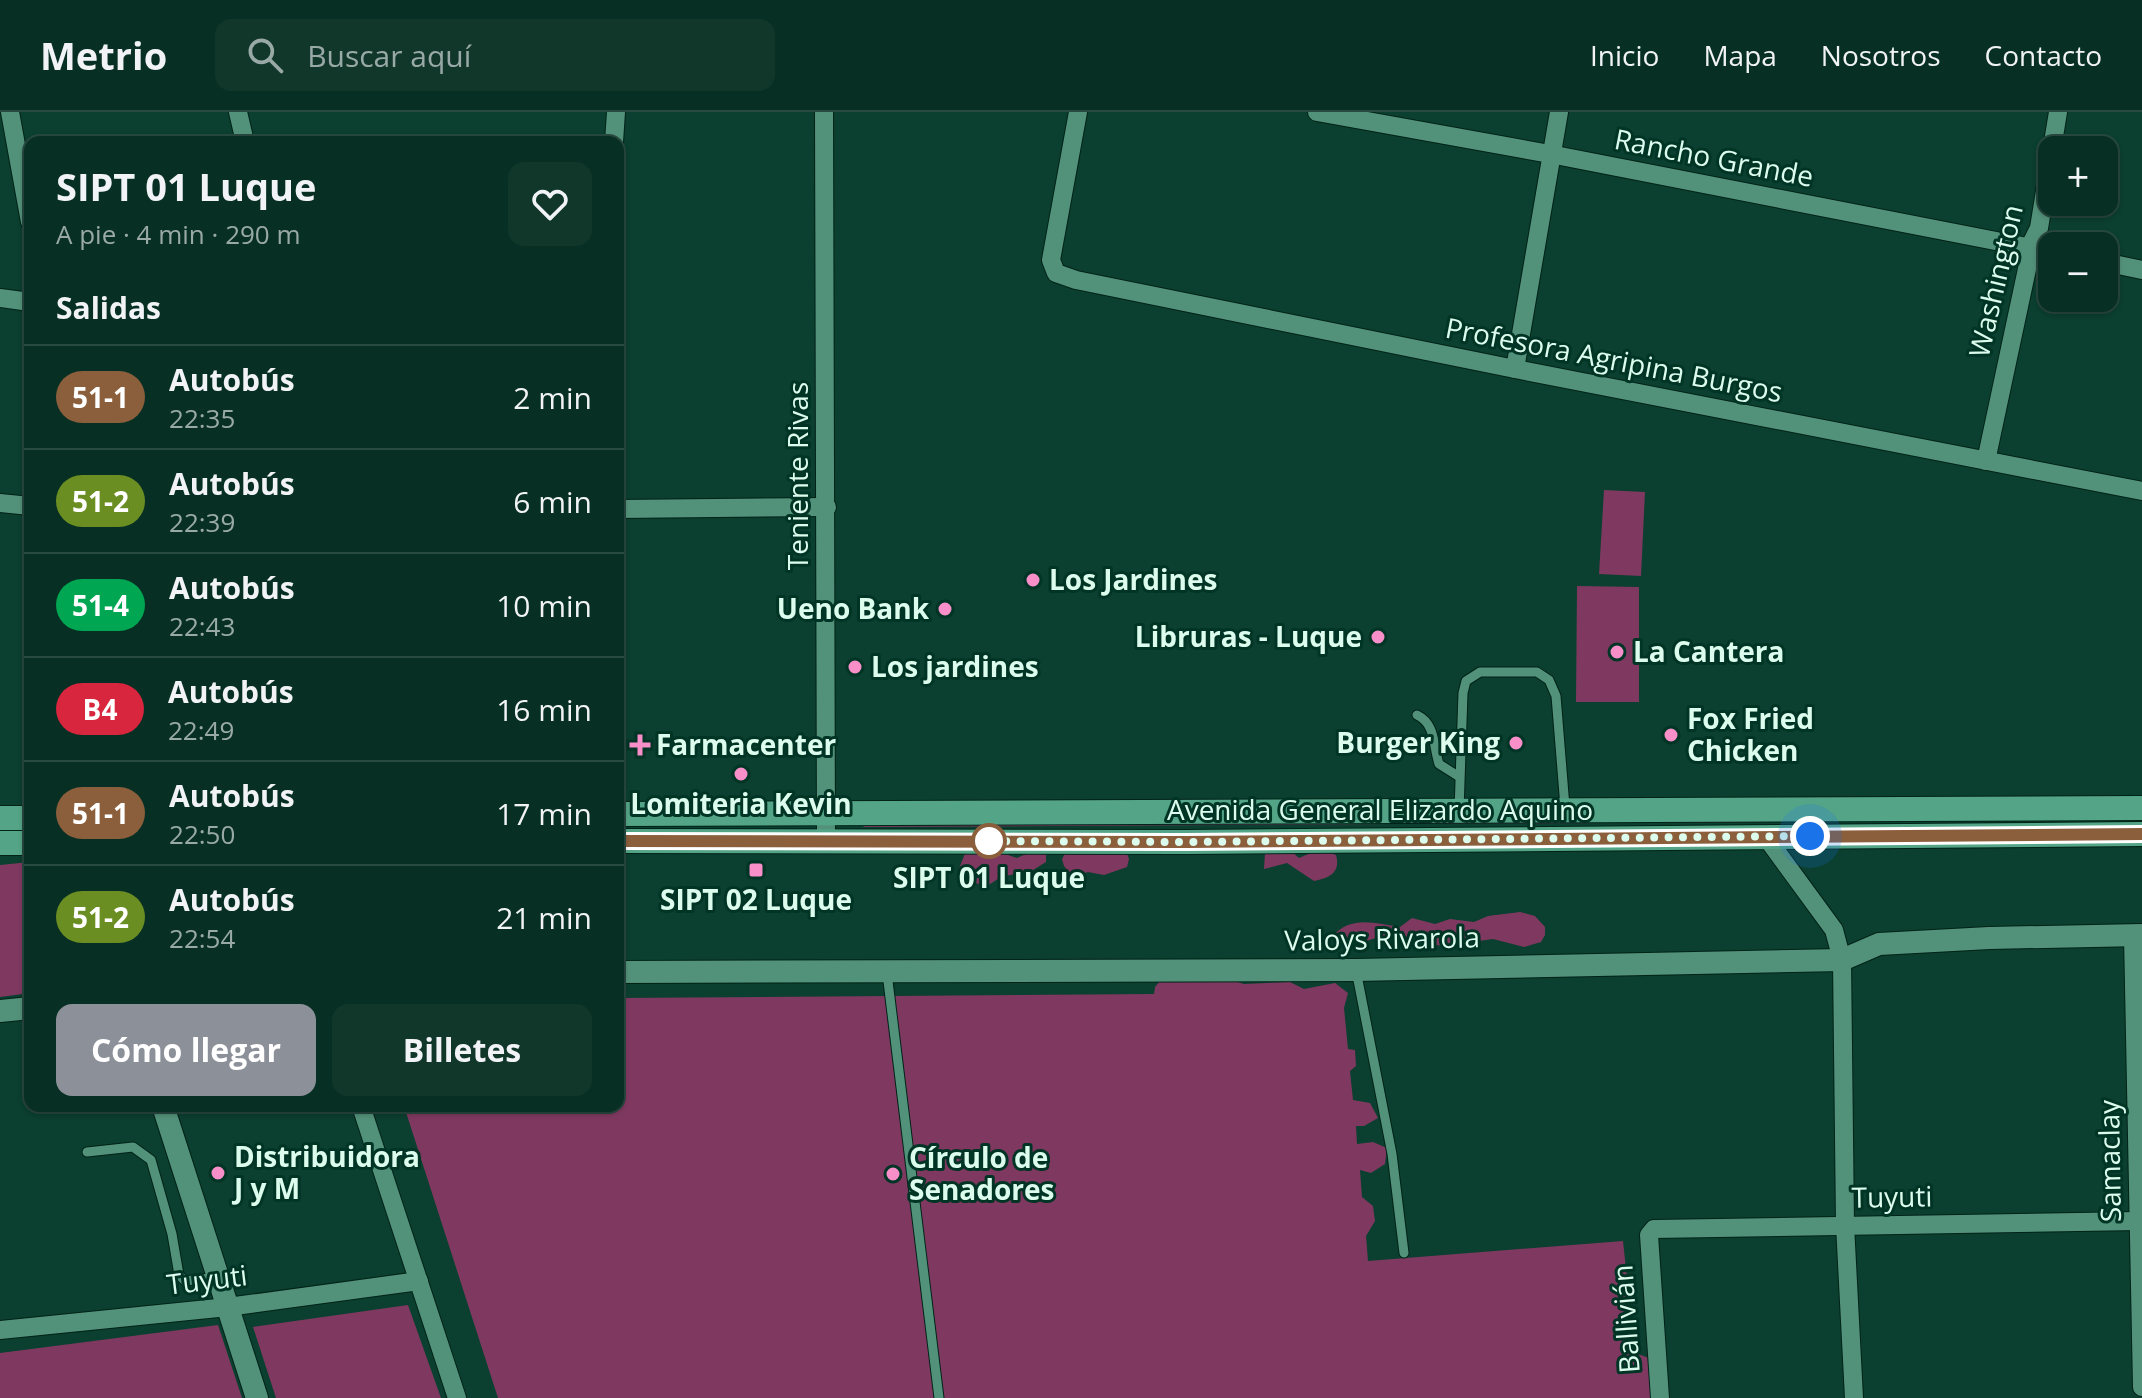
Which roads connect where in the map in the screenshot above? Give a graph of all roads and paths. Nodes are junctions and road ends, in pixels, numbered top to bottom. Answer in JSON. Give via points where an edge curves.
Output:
{"nodes":[{"id":1,"x":10,"y":112,"type":"edge"},
{"id":2,"x":238,"y":112,"type":"edge"},
{"id":3,"x":616,"y":112,"type":"edge"},
{"id":4,"x":824,"y":112,"type":"edge"},
{"id":5,"x":1078,"y":112,"type":"edge"},
{"id":6,"x":1317,"y":112,"type":"edge"},
{"id":7,"x":1559,"y":112,"type":"edge"},
{"id":8,"x":2058,"y":112,"type":"edge"},
{"id":9,"x":244,"y":136,"type":"edge"},
{"id":10,"x":614,"y":136,"type":"edge"},
{"id":11,"x":1550,"y":154,"type":"junction"},
{"id":12,"x":24,"y":189,"type":"edge"},
{"id":13,"x":2029,"y":248,"type":"junction"},
{"id":14,"x":2038,"y":250,"type":"edge"},
{"id":15,"x":2118,"y":265,"type":"edge"},
{"id":16,"x":2142,"y":270,"type":"edge"},
{"id":17,"x":0,"y":298,"type":"edge"},
{"id":18,"x":24,"y":301,"type":"edge"},
{"id":19,"x":1515,"y":369,"type":"junction"},
{"id":20,"x":1986,"y":461,"type":"junction"},
{"id":21,"x":2142,"y":491,"type":"edge"},
{"id":22,"x":0,"y":503,"type":"edge"},
{"id":23,"x":24,"y":505,"type":"edge"},
{"id":24,"x":827,"y":507,"type":"junction"},
{"id":25,"x":624,"y":509,"type":"edge"},
{"id":26,"x":1417,"y":715,"type":"dead end"},
{"id":27,"x":1458,"y":776,"type":"junction"},
{"id":28,"x":2142,"y":808,"type":"edge"},
{"id":29,"x":1565,"y":811,"type":"junction"},
{"id":30,"x":1459,"y":812,"type":"junction"},
{"id":31,"x":624,"y":814,"type":"edge"},
{"id":32,"x":826,"y":814,"type":"junction"},
{"id":33,"x":0,"y":818,"type":"edge"},
{"id":34,"x":24,"y":818,"type":"edge"},
{"id":35,"x":2142,"y":834,"type":"edge"},
{"id":36,"x":1766,"y":837,"type":"junction"},
{"id":37,"x":624,"y":841,"type":"edge"},
{"id":38,"x":826,"y":841,"type":"junction"},
{"id":39,"x":0,"y":843,"type":"edge"},
{"id":40,"x":24,"y":843,"type":"edge"},
{"id":41,"x":2138,"y":935,"type":"edge"},
{"id":42,"x":1842,"y":960,"type":"junction"},
{"id":43,"x":1356,"y":970,"type":"junction"},
{"id":44,"x":624,"y":972,"type":"edge"},
{"id":45,"x":887,"y":973,"type":"junction"},
{"id":46,"x":24,"y":1009,"type":"edge"},
{"id":47,"x":0,"y":1011,"type":"edge"},
{"id":48,"x":165,"y":1112,"type":"edge"},
{"id":49,"x":363,"y":1112,"type":"edge"},
{"id":50,"x":87,"y":1152,"type":"dead end"},
{"id":51,"x":2139,"y":1221,"type":"junction"},
{"id":52,"x":1845,"y":1225,"type":"junction"},
{"id":53,"x":1649,"y":1235,"type":"joint"},
{"id":54,"x":1404,"y":1253,"type":"dead end"},
{"id":55,"x":218,"y":1277,"type":"junction"},
{"id":56,"x":419,"y":1281,"type":"junction"},
{"id":57,"x":228,"y":1307,"type":"junction"},
{"id":58,"x":0,"y":1330,"type":"edge"},
{"id":59,"x":2142,"y":1387,"type":"edge"},
{"id":60,"x":257,"y":1398,"type":"edge"},
{"id":61,"x":457,"y":1398,"type":"edge"},
{"id":62,"x":939,"y":1398,"type":"edge"},
{"id":63,"x":1660,"y":1398,"type":"edge"},
{"id":64,"x":1854,"y":1398,"type":"edge"}],
"edges":[{"from":1,"to":12,"type":"street"},
{"from":2,"to":9,"type":"street"},
{"from":3,"to":10,"type":"street"},
{"from":4,"to":24,"type":"street","name":"Teniente Rivas"},
{"from":5,"to":19,"type":"street","name":"Profesora Agripina Burgos","via":[[1051,260],[1056,273]]},
{"from":6,"to":11,"type":"street","name":"Rancho Grande"},
{"from":7,"to":11,"type":"street"},
{"from":8,"to":13,"type":"street","name":"Washington","via":[[2039,228]]},
{"from":11,"to":13,"type":"street","name":"Rancho Grande"},
{"from":11,"to":19,"type":"street"},
{"from":13,"to":14,"type":"street","name":"Rancho Grande"},
{"from":13,"to":20,"type":"street","name":"Washington"},
{"from":15,"to":16,"type":"street"},
{"from":17,"to":18,"type":"street"},
{"from":19,"to":20,"type":"street","name":"Profesora Agripina Burgos"},
{"from":20,"to":21,"type":"street","name":"Profesora Agripina Burgos"},
{"from":22,"to":23,"type":"street"},
{"from":24,"to":25,"type":"street"},
{"from":24,"to":32,"type":"street","name":"Teniente Rivas"},
{"from":26,"to":27,"type":"lane","via":[[1431,726],[1439,764]]},
{"from":27,"to":29,"type":"lane","via":[[1466,681],[1480,672],[1537,672],[1549,680],[1556,696]]},
{"from":27,"to":30,"type":"lane"},
{"from":28,"to":29,"type":"main road","name":"Avenida General Elizardo Aquino"},
{"from":29,"to":30,"type":"main road","name":"Avenida General Elizardo Aquino"},
{"from":30,"to":32,"type":"main road","name":"Avenida General Elizardo Aquino"},
{"from":31,"to":32,"type":"main road","name":"Avenida General Elizardo Aquino"},
{"from":32,"to":38,"type":"street","name":"Teniente Rivas"},
{"from":33,"to":34,"type":"main road"},
{"from":35,"to":36,"type":"main road","name":"Avenida General Elizardo Aquino"},
{"from":36,"to":38,"type":"main road","name":"Avenida General Elizardo Aquino"},
{"from":36,"to":42,"type":"street","via":[[1834,930]]},
{"from":37,"to":38,"type":"main road","name":"Avenida General Elizardo Aquino"},
{"from":39,"to":40,"type":"main road"},
{"from":41,"to":42,"type":"street","name":"Valoys Rivarola","via":[[1879,944]]},
{"from":41,"to":51,"type":"street","name":"Samaclay"},
{"from":42,"to":43,"type":"street","name":"Valoys Rivarola"},
{"from":42,"to":52,"type":"street"},
{"from":43,"to":45,"type":"street","name":"Valoys Rivarola"},
{"from":43,"to":54,"type":"lane","via":[[1392,1154]]},
{"from":44,"to":45,"type":"street","name":"Valoys Rivarola"},
{"from":45,"to":62,"type":"lane"},
{"from":46,"to":47,"type":"street"},
{"from":48,"to":55,"type":"street"},
{"from":49,"to":56,"type":"street"},
{"from":50,"to":55,"type":"lane","via":[[133,1147],[151,1160],[179,1275],[185,1281]]},
{"from":51,"to":52,"type":"street","name":"Tuyuti"},
{"from":51,"to":59,"type":"street","name":"Samaclay"},
{"from":52,"to":53,"type":"street","name":"Tuyuti","via":[[1656,1228]]},
{"from":52,"to":64,"type":"street"},
{"from":53,"to":63,"type":"street","name":"Ballivián"},
{"from":55,"to":57,"type":"street"},
{"from":56,"to":57,"type":"street","name":"Tuyuti"},
{"from":56,"to":61,"type":"street"},
{"from":57,"to":58,"type":"street","name":"Tuyuti"},
{"from":57,"to":60,"type":"street"}]}
